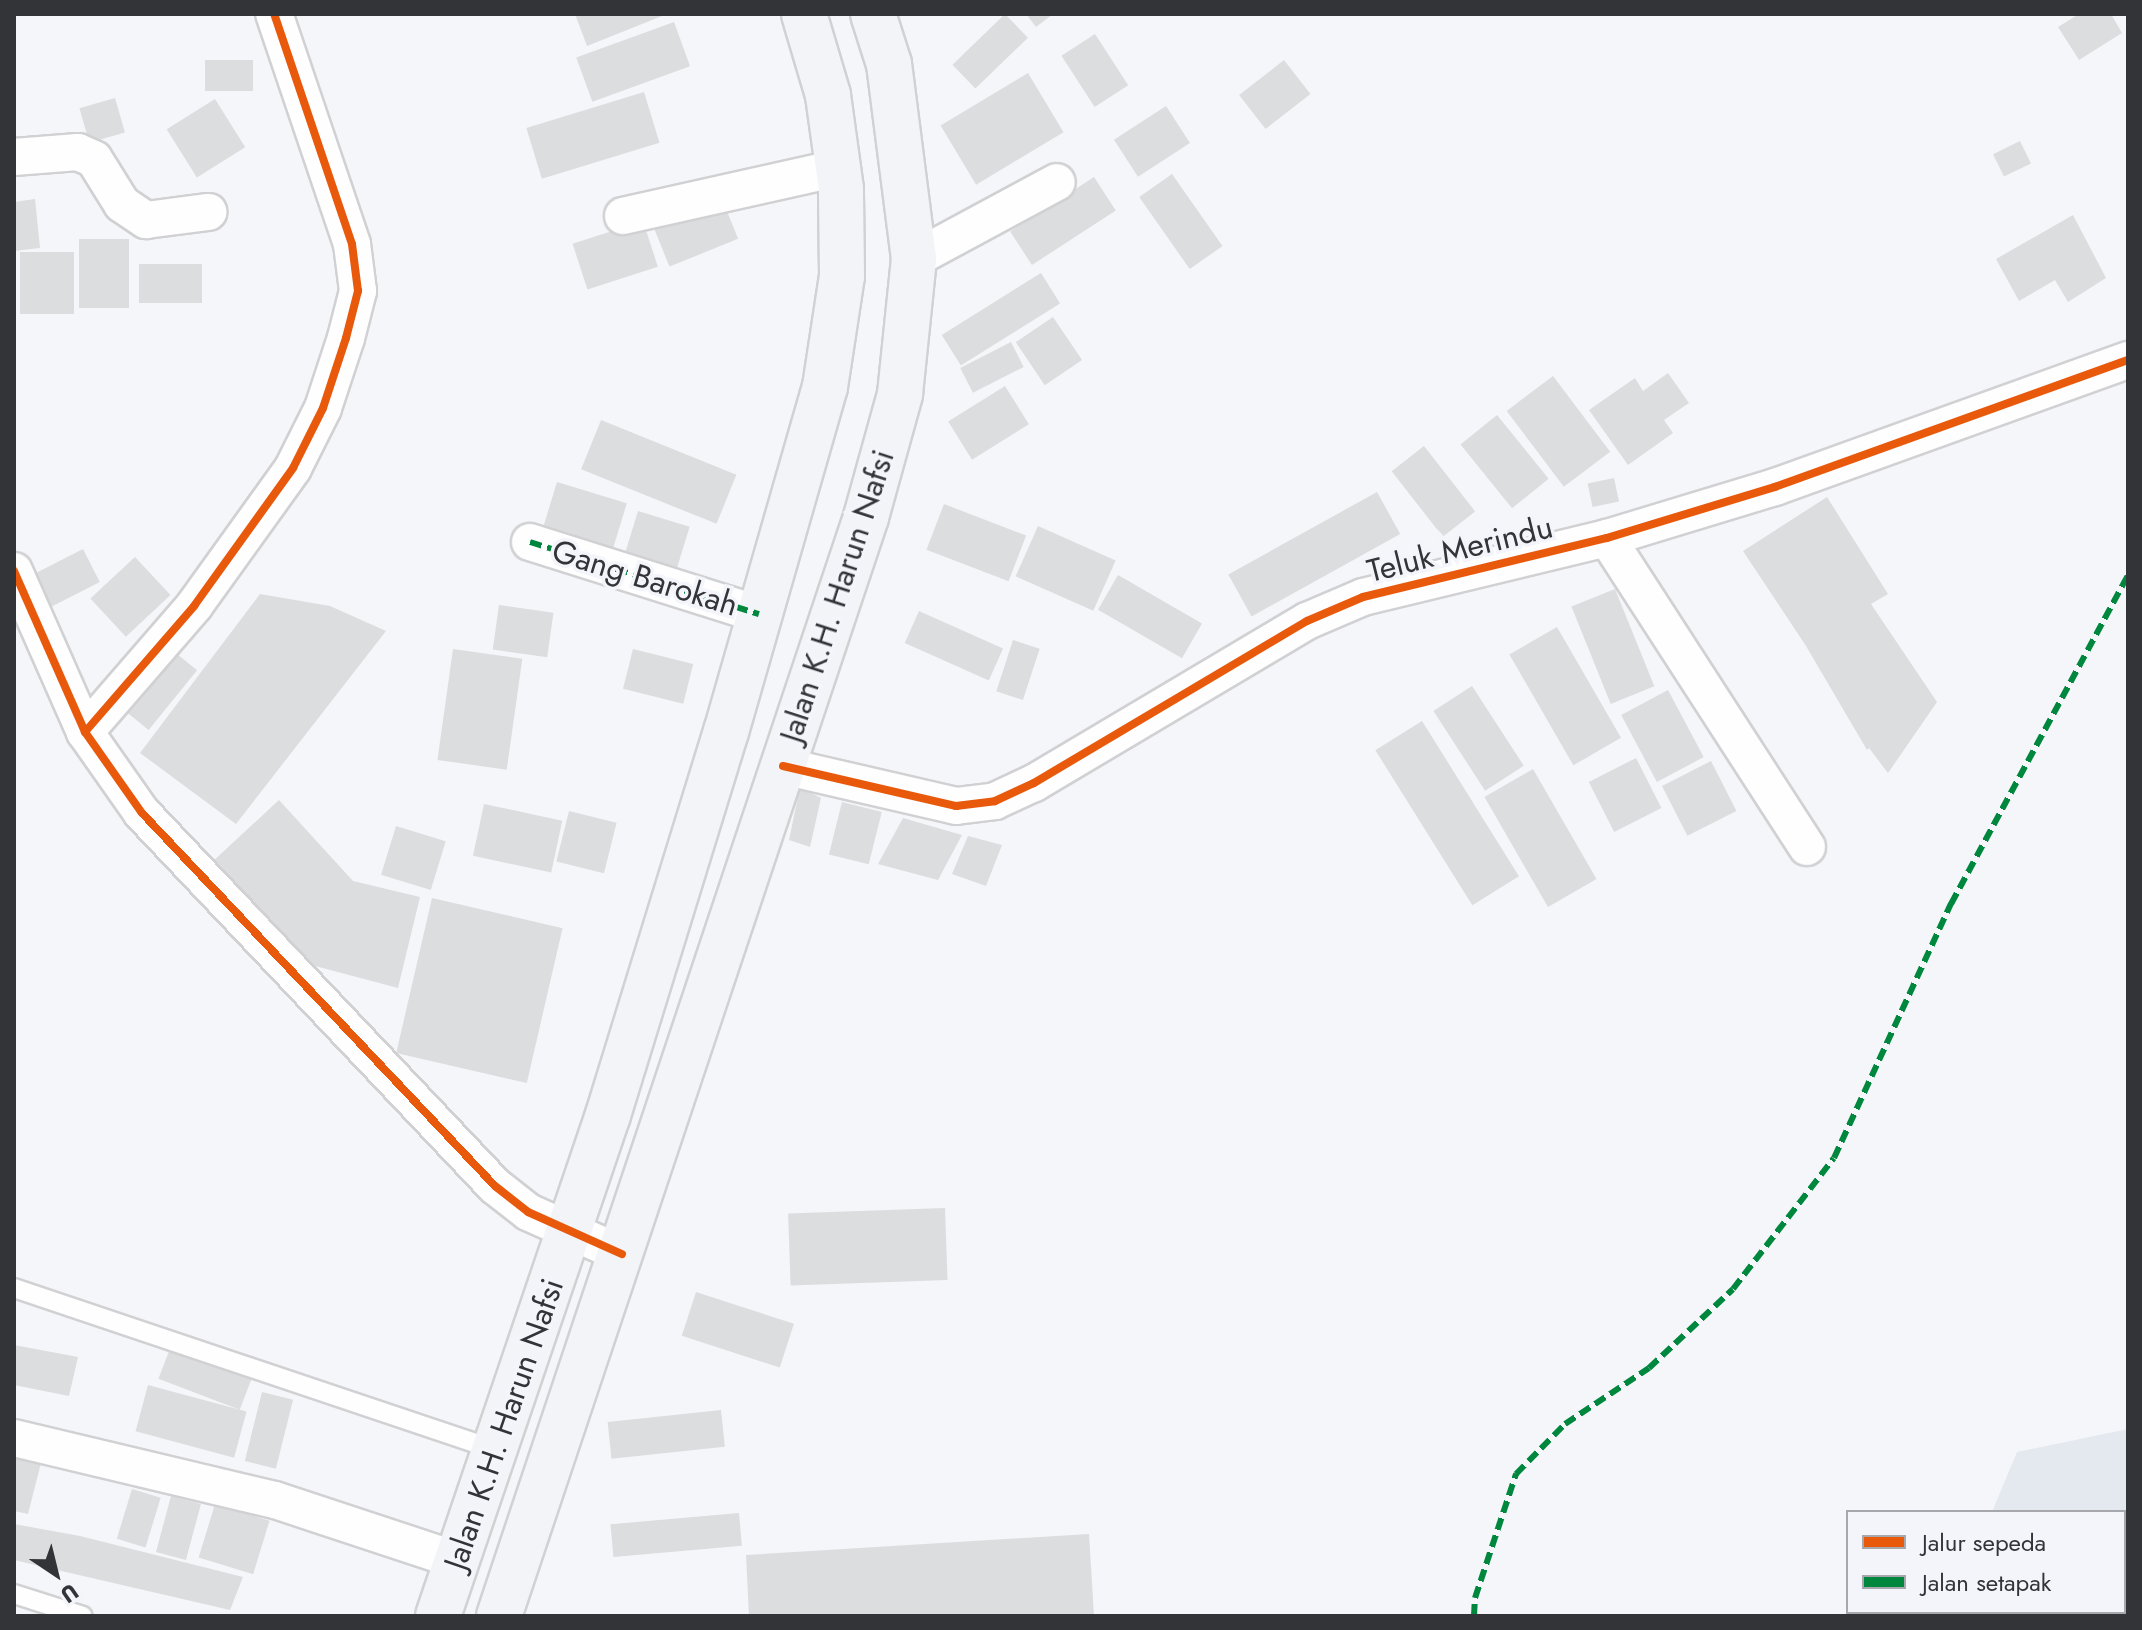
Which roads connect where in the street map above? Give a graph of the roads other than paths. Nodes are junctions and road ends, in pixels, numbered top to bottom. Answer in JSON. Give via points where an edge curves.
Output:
{"nodes":[{"id":1,"x":274,"y":14,"type":"edge"},
{"id":2,"x":804,"y":14,"type":"edge"},
{"id":3,"x":873,"y":14,"type":"edge"},
{"id":4,"x":14,"y":157,"type":"edge"},
{"id":5,"x":838,"y":168,"type":"junction"},
{"id":6,"x":1057,"y":182,"type":"dead end"},
{"id":7,"x":208,"y":212,"type":"dead end"},
{"id":8,"x":623,"y":216,"type":"dead end"},
{"id":9,"x":914,"y":259,"type":"junction"},
{"id":10,"x":2128,"y":360,"type":"edge"},
{"id":11,"x":1607,"y":538,"type":"junction"},
{"id":12,"x":530,"y":542,"type":"dead end"},
{"id":13,"x":14,"y":571,"type":"edge"},
{"id":14,"x":22,"y":611,"type":"edge"},
{"id":15,"x":759,"y":614,"type":"junction"},
{"id":16,"x":85,"y":732,"type":"junction"},
{"id":17,"x":783,"y":766,"type":"junction"},
{"id":18,"x":1807,"y":847,"type":"dead end"},
{"id":19,"x":570,"y":1232,"type":"junction"},
{"id":20,"x":622,"y":1254,"type":"junction"},
{"id":21,"x":14,"y":1288,"type":"edge"},
{"id":22,"x":14,"y":1438,"type":"edge"},
{"id":23,"x":496,"y":1450,"type":"junction"},
{"id":24,"x":456,"y":1560,"type":"junction"},
{"id":25,"x":14,"y":1594,"type":"edge"},
{"id":26,"x":83,"y":1616,"type":"edge"},
{"id":27,"x":438,"y":1616,"type":"edge"},
{"id":28,"x":499,"y":1616,"type":"edge"}],
"edges":[{"from":1,"to":16,"type":"street","via":[[352,244],[358,291],[346,338],[323,408],[293,468],[194,606]]},
{"from":2,"to":5,"type":"main road","name":"Jalan K.H. Harun Nafsi","via":[[828,95]]},
{"from":3,"to":9,"type":"main road","name":"Jalan K.H. Harun Nafsi","via":[[889,64]]},
{"from":4,"to":7,"type":"street","via":[[78,152],[94,159],[122,204],[146,220]]},
{"from":5,"to":8,"type":"street"},
{"from":5,"to":15,"type":"main road","name":"Jalan K.H. Harun Nafsi","via":[[842,276],[825,387]]},
{"from":6,"to":9,"type":"street"},
{"from":9,"to":17,"type":"main road","name":"Jalan K.H. Harun Nafsi","via":[[900,394],[866,517]]},
{"from":10,"to":11,"type":"street","name":"Teluk Merindu","via":[[1775,487]]},
{"from":11,"to":17,"type":"street","name":"Teluk Merindu","via":[[1363,597],[1307,621],[995,801],[941,804]]},
{"from":11,"to":18,"type":"street"},
{"from":12,"to":15,"type":"street","name":"Gang Barokah"},
{"from":13,"to":14,"type":"street"},
{"from":14,"to":16,"type":"street"},
{"from":15,"to":19,"type":"main road","name":"Jalan K.H. Harun Nafsi"},
{"from":16,"to":19,"type":"street","via":[[142,813],[495,1186],[528,1212]]},
{"from":17,"to":20,"type":"main road","name":"Jalan K.H. Harun Nafsi"},
{"from":19,"to":20,"type":"street"},
{"from":19,"to":23,"type":"main road","name":"Jalan K.H. Harun Nafsi"},
{"from":20,"to":28,"type":"main road","name":"Jalan K.H. Harun Nafsi"},
{"from":21,"to":23,"type":"lane"},
{"from":22,"to":24,"type":"street","via":[[275,1500]]},
{"from":23,"to":24,"type":"main road","name":"Jalan K.H. Harun Nafsi"},
{"from":24,"to":27,"type":"main road","name":"Jalan K.H. Harun Nafsi"},
{"from":25,"to":26,"type":"lane"}]}
